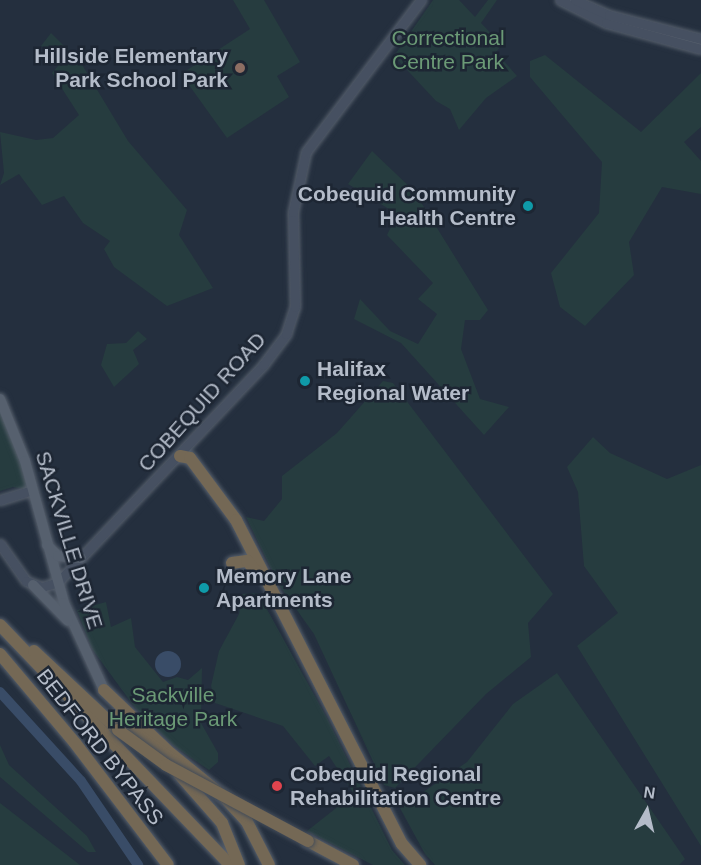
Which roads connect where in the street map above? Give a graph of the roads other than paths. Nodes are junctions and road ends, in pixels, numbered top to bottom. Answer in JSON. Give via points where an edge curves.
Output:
{"nodes":[{"id":1,"x":421,"y":0,"type":"edge"},
{"id":2,"x":560,"y":0,"type":"edge"},
{"id":3,"x":575,"y":0,"type":"edge"},
{"id":4,"x":701,"y":39,"type":"edge"},
{"id":5,"x":701,"y":49,"type":"edge"},
{"id":6,"x":0,"y":399,"type":"edge"},
{"id":7,"x":180,"y":456,"type":"junction"},
{"id":8,"x":33,"y":490,"type":"junction"},
{"id":9,"x":0,"y":500,"type":"edge"},
{"id":10,"x":0,"y":544,"type":"edge"},
{"id":11,"x":47,"y":544,"type":"junction"},
{"id":12,"x":81,"y":558,"type":"junction"},
{"id":13,"x":232,"y":563,"type":"dead end"},
{"id":14,"x":58,"y":582,"type":"junction"},
{"id":15,"x":33,"y":585,"type":"junction"},
{"id":16,"x":273,"y":592,"type":"junction"},
{"id":17,"x":0,"y":624,"type":"edge"},
{"id":18,"x":72,"y":625,"type":"junction"},
{"id":19,"x":0,"y":637,"type":"edge"},
{"id":20,"x":0,"y":654,"type":"edge"},
{"id":21,"x":104,"y":690,"type":"junction"},
{"id":22,"x":168,"y":865,"type":"edge"},
{"id":23,"x":219,"y":865,"type":"edge"},
{"id":24,"x":230,"y":865,"type":"edge"},
{"id":25,"x":239,"y":865,"type":"edge"},
{"id":26,"x":269,"y":865,"type":"edge"},
{"id":27,"x":353,"y":865,"type":"edge"},
{"id":28,"x":420,"y":865,"type":"edge"}],
"edges":[{"from":1,"to":7,"type":"main road","name":"COBEQUID ROAD","via":[[306,152],[293,212],[295,307],[286,334]]},
{"from":2,"to":5,"type":"main road","via":[[606,23]]},
{"from":3,"to":4,"type":"main road","via":[[609,15]]},
{"from":6,"to":8,"type":"main road","name":"SACKVILLE DRIVE"},
{"from":7,"to":12,"type":"main road","name":"COBEQUID ROAD"},
{"from":7,"to":16,"type":"highway","via":[[189,458],[236,520]]},
{"from":8,"to":9,"type":"main road"},
{"from":8,"to":11,"type":"main road","name":"SACKVILLE DRIVE"},
{"from":10,"to":15,"type":"main road","via":[[18,575]]},
{"from":11,"to":12,"type":"main road","via":[[58,556]]},
{"from":11,"to":14,"type":"main road","name":"SACKVILLE DRIVE"},
{"from":12,"to":14,"type":"main road","name":"COBEQUID ROAD"},
{"from":13,"to":16,"type":"highway","via":[[247,561]]},
{"from":14,"to":15,"type":"main road"},
{"from":14,"to":18,"type":"main road","name":"SACKVILLE DRIVE"},
{"from":15,"to":18,"type":"main road"},
{"from":16,"to":28,"type":"highway","via":[[402,844]]},
{"from":17,"to":24,"type":"highway"},
{"from":17,"to":27,"type":"highway","name":"BEDFORD BYPASS","bridge":true,"via":[[118,730],[166,765]]},
{"from":18,"to":21,"type":"main road","name":"SACKVILLE DRIVE"},
{"from":19,"to":23,"type":"highway"},
{"from":20,"to":22,"type":"highway","name":"BEDFORD BYPASS","via":[[75,743]]},
{"from":21,"to":25,"type":"highway","via":[[222,822]]},
{"from":21,"to":26,"type":"highway","via":[[170,753],[224,797],[247,822]]}]}
